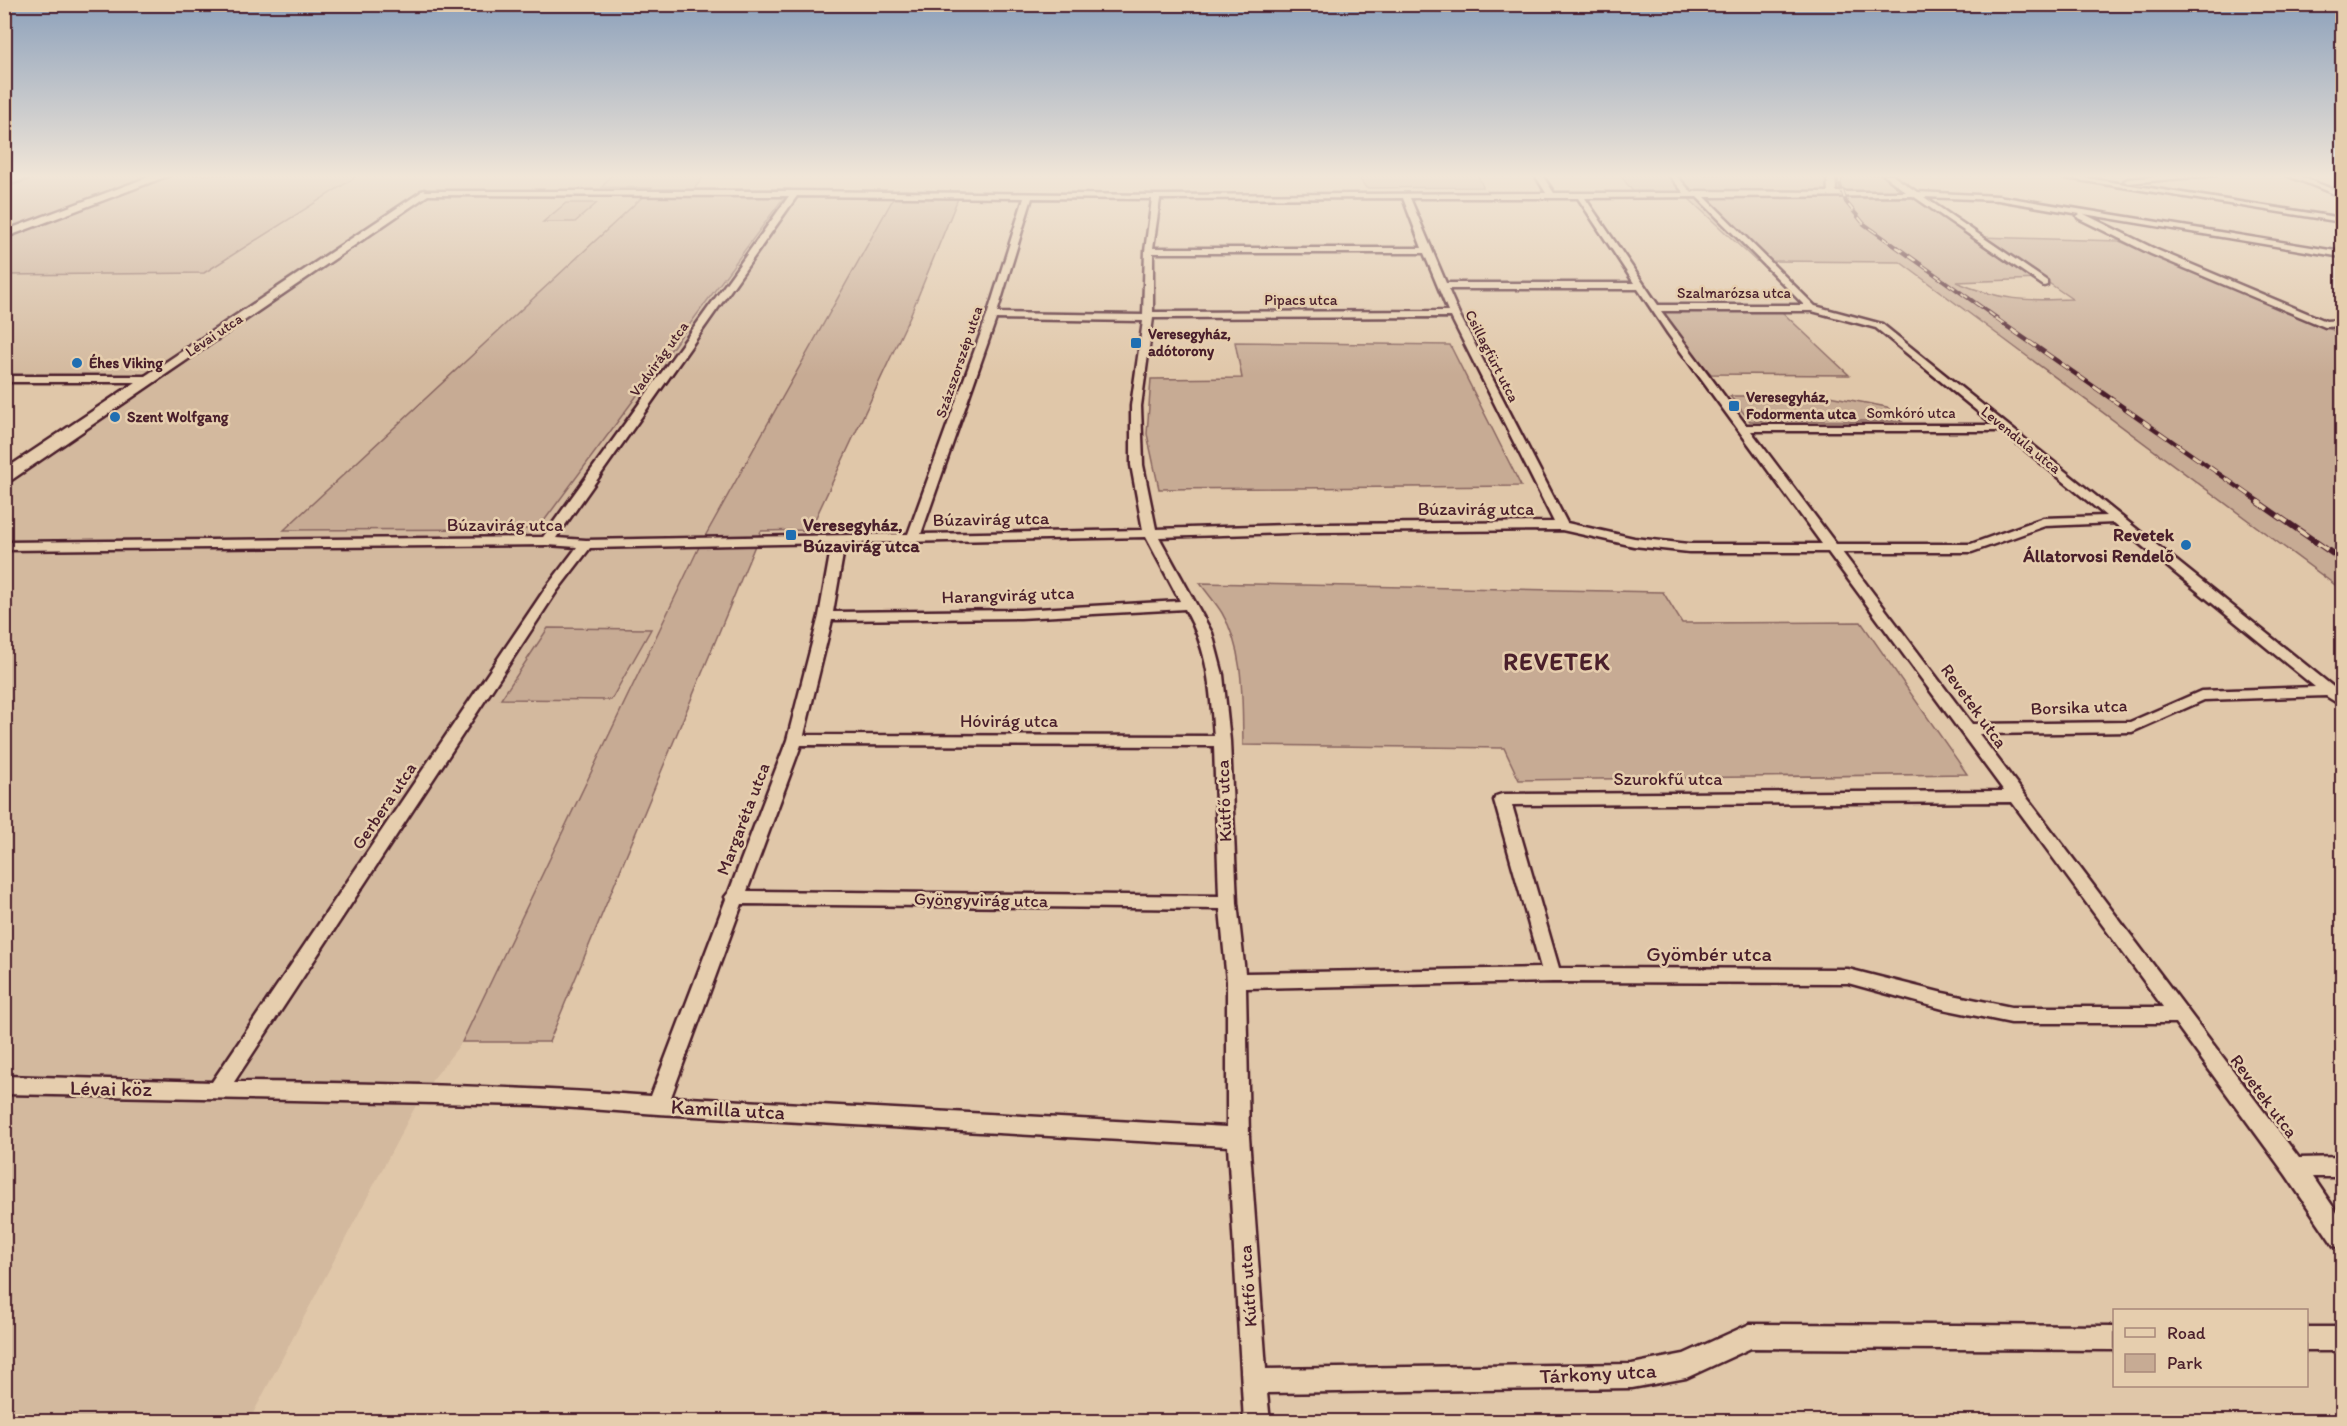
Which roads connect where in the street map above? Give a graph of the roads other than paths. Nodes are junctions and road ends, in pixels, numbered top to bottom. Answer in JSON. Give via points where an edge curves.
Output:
{"nodes":[{"id":1,"x":352,"y":242,"type":"edge"},
{"id":2,"x":761,"y":242,"type":"edge"},
{"id":3,"x":1015,"y":242,"type":"edge"},
{"id":4,"x":1150,"y":242,"type":"edge"},
{"id":5,"x":1424,"y":242,"type":"edge"},
{"id":6,"x":1612,"y":242,"type":"edge"},
{"id":7,"x":1743,"y":242,"type":"edge"},
{"id":8,"x":1983,"y":242,"type":"edge"},
{"id":9,"x":2132,"y":242,"type":"edge"},
{"id":10,"x":2265,"y":242,"type":"edge"},
{"id":11,"x":1428,"y":250,"type":"junction"},
{"id":12,"x":1149,"y":251,"type":"junction"},
{"id":13,"x":2343,"y":254,"type":"edge"},
{"id":14,"x":2044,"y":283,"type":"dead end"},
{"id":15,"x":1442,"y":286,"type":"junction"},
{"id":16,"x":1642,"y":286,"type":"junction"},
{"id":17,"x":1656,"y":308,"type":"junction"},
{"id":18,"x":1812,"y":308,"type":"junction"},
{"id":19,"x":1454,"y":314,"type":"junction"},
{"id":20,"x":992,"y":316,"type":"junction"},
{"id":21,"x":1148,"y":317,"type":"junction"},
{"id":22,"x":2343,"y":323,"type":"edge"},
{"id":23,"x":151,"y":378,"type":"junction"},
{"id":24,"x":4,"y":379,"type":"edge"},
{"id":25,"x":1744,"y":428,"type":"junction"},
{"id":26,"x":2006,"y":428,"type":"junction"},
{"id":27,"x":4,"y":478,"type":"edge"},
{"id":28,"x":2119,"y":519,"type":"junction"},
{"id":29,"x":1562,"y":526,"type":"junction"},
{"id":30,"x":1150,"y":532,"type":"junction"},
{"id":31,"x":913,"y":538,"type":"junction"},
{"id":32,"x":839,"y":540,"type":"junction"},
{"id":33,"x":547,"y":541,"type":"junction"},
{"id":34,"x":586,"y":544,"type":"junction"},
{"id":35,"x":4,"y":546,"type":"edge"},
{"id":36,"x":1831,"y":547,"type":"junction"},
{"id":37,"x":1190,"y":604,"type":"junction"},
{"id":38,"x":826,"y":616,"type":"junction"},
{"id":39,"x":2330,"y":691,"type":"junction"},
{"id":40,"x":2343,"y":701,"type":"edge"},
{"id":41,"x":1968,"y":729,"type":"junction"},
{"id":42,"x":795,"y":740,"type":"junction"},
{"id":43,"x":1222,"y":741,"type":"junction"},
{"id":44,"x":2016,"y":796,"type":"junction"},
{"id":45,"x":734,"y":897,"type":"junction"},
{"id":46,"x":1228,"y":903,"type":"junction"},
{"id":47,"x":1552,"y":975,"type":"junction"},
{"id":48,"x":1236,"y":981,"type":"junction"},
{"id":49,"x":2178,"y":1015,"type":"junction"},
{"id":50,"x":4,"y":1085,"type":"edge"},
{"id":51,"x":217,"y":1090,"type":"junction"},
{"id":52,"x":658,"y":1105,"type":"junction"},
{"id":53,"x":1238,"y":1137,"type":"junction"},
{"id":54,"x":2343,"y":1167,"type":"edge"},
{"id":55,"x":2294,"y":1168,"type":"junction"},
{"id":56,"x":2343,"y":1238,"type":"edge"},
{"id":57,"x":2113,"y":1338,"type":"edge"},
{"id":58,"x":2308,"y":1339,"type":"edge"},
{"id":59,"x":2343,"y":1339,"type":"edge"},
{"id":60,"x":1255,"y":1381,"type":"junction"},
{"id":61,"x":1257,"y":1422,"type":"edge"}],
"edges":[{"from":1,"to":23,"type":"street","name":"Lévai utca"},
{"from":2,"to":33,"type":"street","name":"Vadvirág utca"},
{"from":3,"to":20,"type":"street","name":"Százszorszép utca"},
{"from":4,"to":12,"type":"street","name":"Kútfő utca"},
{"from":5,"to":11,"type":"street","name":"Csillagfürt utca"},
{"from":6,"to":16,"type":"street","name":"Revetek utca"},
{"from":7,"to":18,"type":"street"},
{"from":8,"to":14,"type":"street"},
{"from":9,"to":22,"type":"street","via":[[2325,324]]},
{"from":10,"to":13,"type":"street"},
{"from":11,"to":12,"type":"street"},
{"from":11,"to":15,"type":"street","name":"Csillagfürt utca"},
{"from":12,"to":21,"type":"street","name":"Kútfő utca"},
{"from":15,"to":16,"type":"street"},
{"from":15,"to":19,"type":"street","name":"Csillagfürt utca"},
{"from":16,"to":17,"type":"street","name":"Revetek utca"},
{"from":17,"to":18,"type":"street","name":"Szalmarózsa utca"},
{"from":17,"to":25,"type":"street","name":"Revetek utca"},
{"from":18,"to":26,"type":"street","name":"Levendula utca","via":[[1879,326]]},
{"from":19,"to":21,"type":"street","name":"Pipacs utca"},
{"from":19,"to":29,"type":"street","name":"Csillagfürt utca"},
{"from":20,"to":21,"type":"street","name":"Pipacs utca"},
{"from":20,"to":31,"type":"street","name":"Százszorszép utca"},
{"from":21,"to":30,"type":"street","name":"Kútfő utca","via":[[1137,406],[1137,465]]},
{"from":23,"to":24,"type":"street"},
{"from":23,"to":27,"type":"street","name":"Lévai utca"},
{"from":25,"to":26,"type":"street","name":"Somkóró utca"},
{"from":25,"to":36,"type":"street","name":"Revetek utca"},
{"from":26,"to":28,"type":"street","name":"Levendula utca"},
{"from":28,"to":36,"type":"street","name":"Búzavirág utca","via":[[2043,522],[1972,548]]},
{"from":28,"to":39,"type":"street","name":"Levendula utca"},
{"from":29,"to":30,"type":"street","name":"Búzavirág utca"},
{"from":29,"to":36,"type":"street","name":"Búzavirág utca","via":[[1634,542],[1689,548]]},
{"from":30,"to":31,"type":"street","name":"Búzavirág utca"},
{"from":30,"to":37,"type":"street","name":"Kútfő utca"},
{"from":31,"to":32,"type":"street","name":"Búzavirág utca"},
{"from":32,"to":34,"type":"street","name":"Búzavirág utca"},
{"from":32,"to":38,"type":"street","name":"Margaréta utca"},
{"from":33,"to":34,"type":"street","name":"Búzavirág utca"},
{"from":33,"to":35,"type":"street","name":"Búzavirág utca"},
{"from":34,"to":51,"type":"street","name":"Gerbera utca"},
{"from":36,"to":41,"type":"street","name":"Revetek utca"},
{"from":37,"to":38,"type":"street","name":"Harangvirág utca","via":[[1020,614]]},
{"from":37,"to":43,"type":"street","name":"Kútfő utca","via":[[1205,633],[1216,675]]},
{"from":38,"to":42,"type":"street","name":"Margaréta utca"},
{"from":39,"to":40,"type":"street","name":"Levendula utca"},
{"from":39,"to":41,"type":"street","name":"Borsika utca","via":[[2201,696],[2132,726]]},
{"from":41,"to":44,"type":"street","name":"Revetek utca"},
{"from":42,"to":43,"type":"street","name":"Hóvirág utca"},
{"from":42,"to":45,"type":"street","name":"Margaréta utca"},
{"from":43,"to":46,"type":"street","name":"Kútfő utca"},
{"from":44,"to":47,"type":"street","name":"Szurokfű utca","via":[[1502,800]]},
{"from":44,"to":49,"type":"street","name":"Revetek utca"},
{"from":45,"to":46,"type":"street","name":"Gyöngyvirág utca"},
{"from":45,"to":52,"type":"street","name":"Margaréta utca"},
{"from":46,"to":48,"type":"street","name":"Kútfő utca"},
{"from":47,"to":48,"type":"street","name":"Gyömbér utca"},
{"from":47,"to":49,"type":"street","name":"Gyömbér utca","via":[[1848,976],[2011,1015]]},
{"from":48,"to":53,"type":"street","name":"Kútfő utca"},
{"from":49,"to":55,"type":"street","name":"Revetek utca"},
{"from":50,"to":51,"type":"street","name":"Lévai köz"},
{"from":51,"to":52,"type":"street","name":"Kamilla utca","via":[[423,1092]]},
{"from":52,"to":53,"type":"street","name":"Kamilla utca"},
{"from":53,"to":60,"type":"street","name":"Kútfő utca"},
{"from":54,"to":55,"type":"street"},
{"from":55,"to":56,"type":"street","name":"Revetek utca"},
{"from":57,"to":60,"type":"street","name":"Tárkony utca","via":[[1750,1336],[1686,1366],[1632,1376]]},
{"from":58,"to":59,"type":"street"},
{"from":60,"to":61,"type":"street","name":"Kútfő utca"}]}
